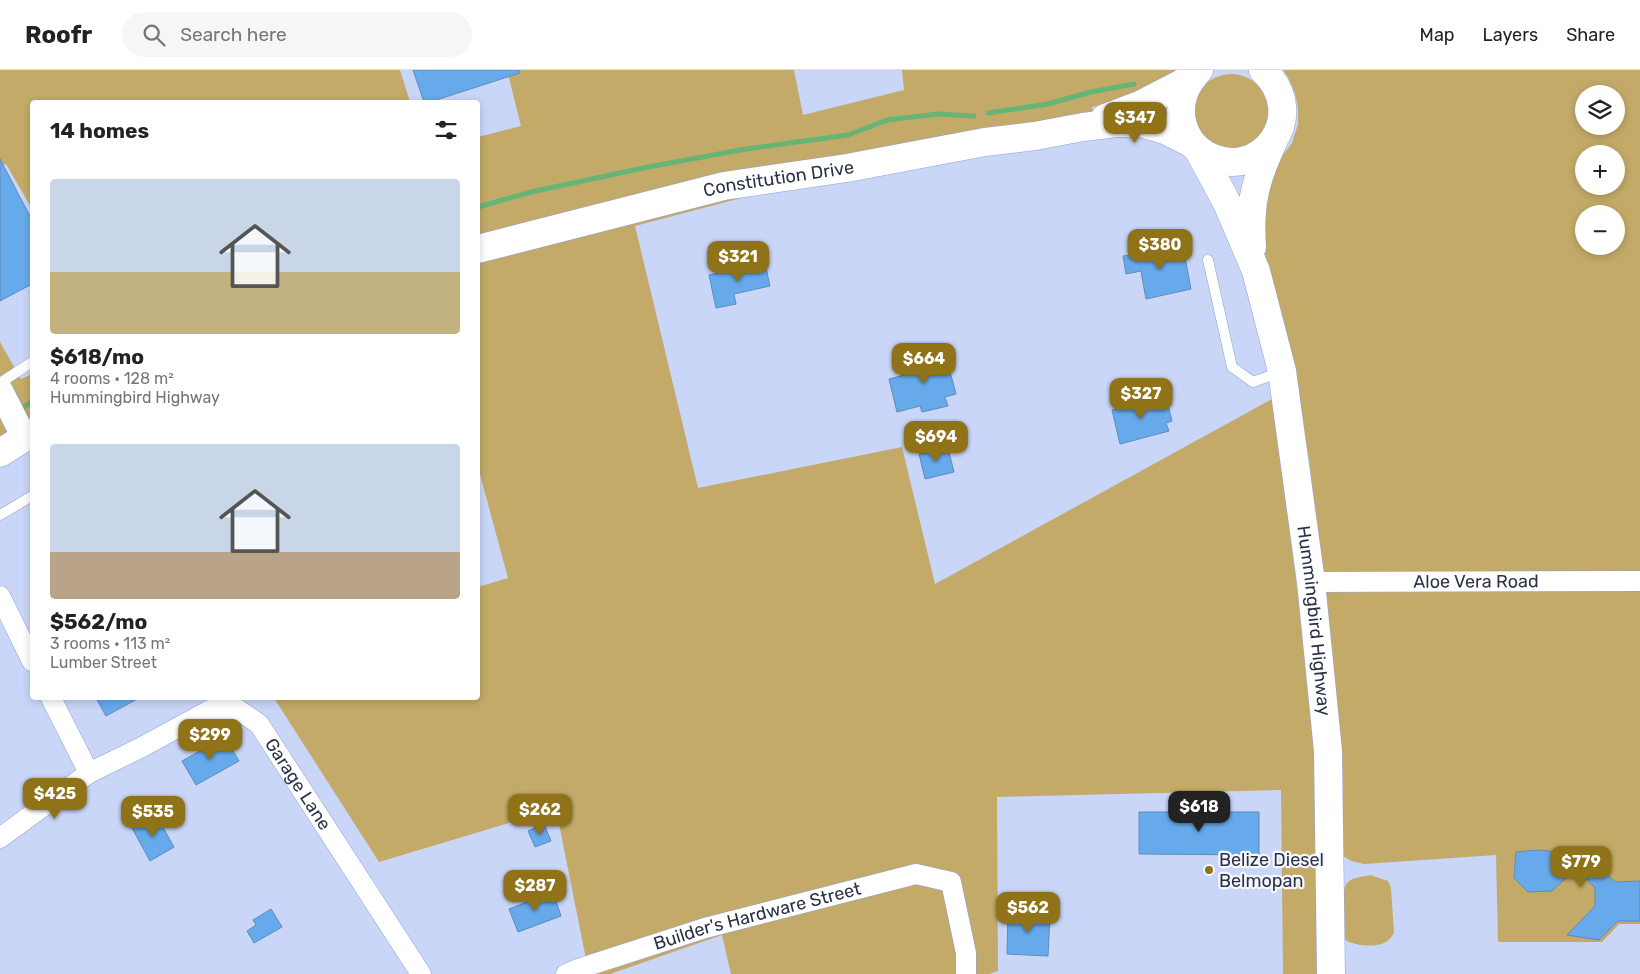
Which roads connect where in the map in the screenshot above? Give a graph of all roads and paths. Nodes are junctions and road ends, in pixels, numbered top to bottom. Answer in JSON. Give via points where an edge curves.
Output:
{"nodes":[{"id":1,"x":1267,"y":73,"type":"edge"},
{"id":2,"x":1195,"y":75,"type":"edge"},
{"id":3,"x":1083,"y":127,"type":"junction"},
{"id":4,"x":1273,"y":142,"type":"junction"},
{"id":5,"x":1195,"y":147,"type":"junction"},
{"id":6,"x":480,"y":248,"type":"edge"},
{"id":7,"x":1208,"y":260,"type":"dead end"},
{"id":8,"x":1256,"y":271,"type":"junction"},
{"id":9,"x":30,"y":363,"type":"edge"},
{"id":10,"x":1282,"y":371,"type":"junction"},
{"id":11,"x":0,"y":383,"type":"edge"},
{"id":12,"x":0,"y":390,"type":"edge"},
{"id":13,"x":13,"y":441,"type":"edge"},
{"id":14,"x":30,"y":497,"type":"edge"},
{"id":15,"x":0,"y":515,"type":"edge"},
{"id":16,"x":1640,"y":581,"type":"edge"},
{"id":17,"x":1311,"y":582,"type":"junction"},
{"id":18,"x":0,"y":596,"type":"edge"},
{"id":19,"x":30,"y":657,"type":"edge"},
{"id":20,"x":52,"y":700,"type":"edge"},
{"id":21,"x":89,"y":773,"type":"junction"},
{"id":22,"x":0,"y":838,"type":"edge"},
{"id":23,"x":421,"y":974,"type":"edge"},
{"id":24,"x":566,"y":974,"type":"edge"},
{"id":25,"x":966,"y":974,"type":"edge"},
{"id":26,"x":1331,"y":974,"type":"edge"}],
"edges":[{"from":1,"to":4,"type":"main road","name":"Hummingbird Highway","via":[[1280,93],[1283,110],[1281,127]]},
{"from":2,"to":3,"type":"main road","name":"Constitution Drive","via":[[1142,104]]},
{"from":2,"to":5,"type":"main road","name":"Hummingbird Highway","via":[[1182,94],[1180,111],[1183,128]]},
{"from":3,"to":5,"type":"main road","name":"Constitution Drive","via":[[1141,123],[1165,130]]},
{"from":3,"to":6,"type":"main road","name":"Constitution Drive","via":[[724,186]]},
{"from":4,"to":5,"type":"main road","name":"Constitution Drive","via":[[1246,160],[1230,162],[1214,159]]},
{"from":4,"to":8,"type":"main road","name":"Hummingbird Highway","via":[[1261,167],[1252,208]]},
{"from":5,"to":8,"type":"main road","name":"Hummingbird Highway","via":[[1227,203]]},
{"from":7,"to":10,"type":"lane","via":[[1232,367],[1254,382]]},
{"from":8,"to":10,"type":"main road","name":"Hummingbird Highway"},
{"from":9,"to":11,"type":"lane"},
{"from":10,"to":17,"type":"main road","name":"Hummingbird Highway"},
{"from":12,"to":13,"type":"street"},
{"from":14,"to":15,"type":"lane"},
{"from":16,"to":17,"type":"street","name":"Aloe Vera Road"},
{"from":17,"to":26,"type":"main road","name":"Hummingbird Highway","via":[[1328,751]]},
{"from":18,"to":19,"type":"street"},
{"from":20,"to":21,"type":"street"},
{"from":21,"to":22,"type":"street","name":"Garage Lane"},
{"from":21,"to":23,"type":"street","name":"Garage Lane","via":[[210,710],[237,709],[259,724]]},
{"from":24,"to":25,"type":"street","name":"Builder's Hardware Street","via":[[705,928],[916,874],[951,882],[966,953]]}]}
